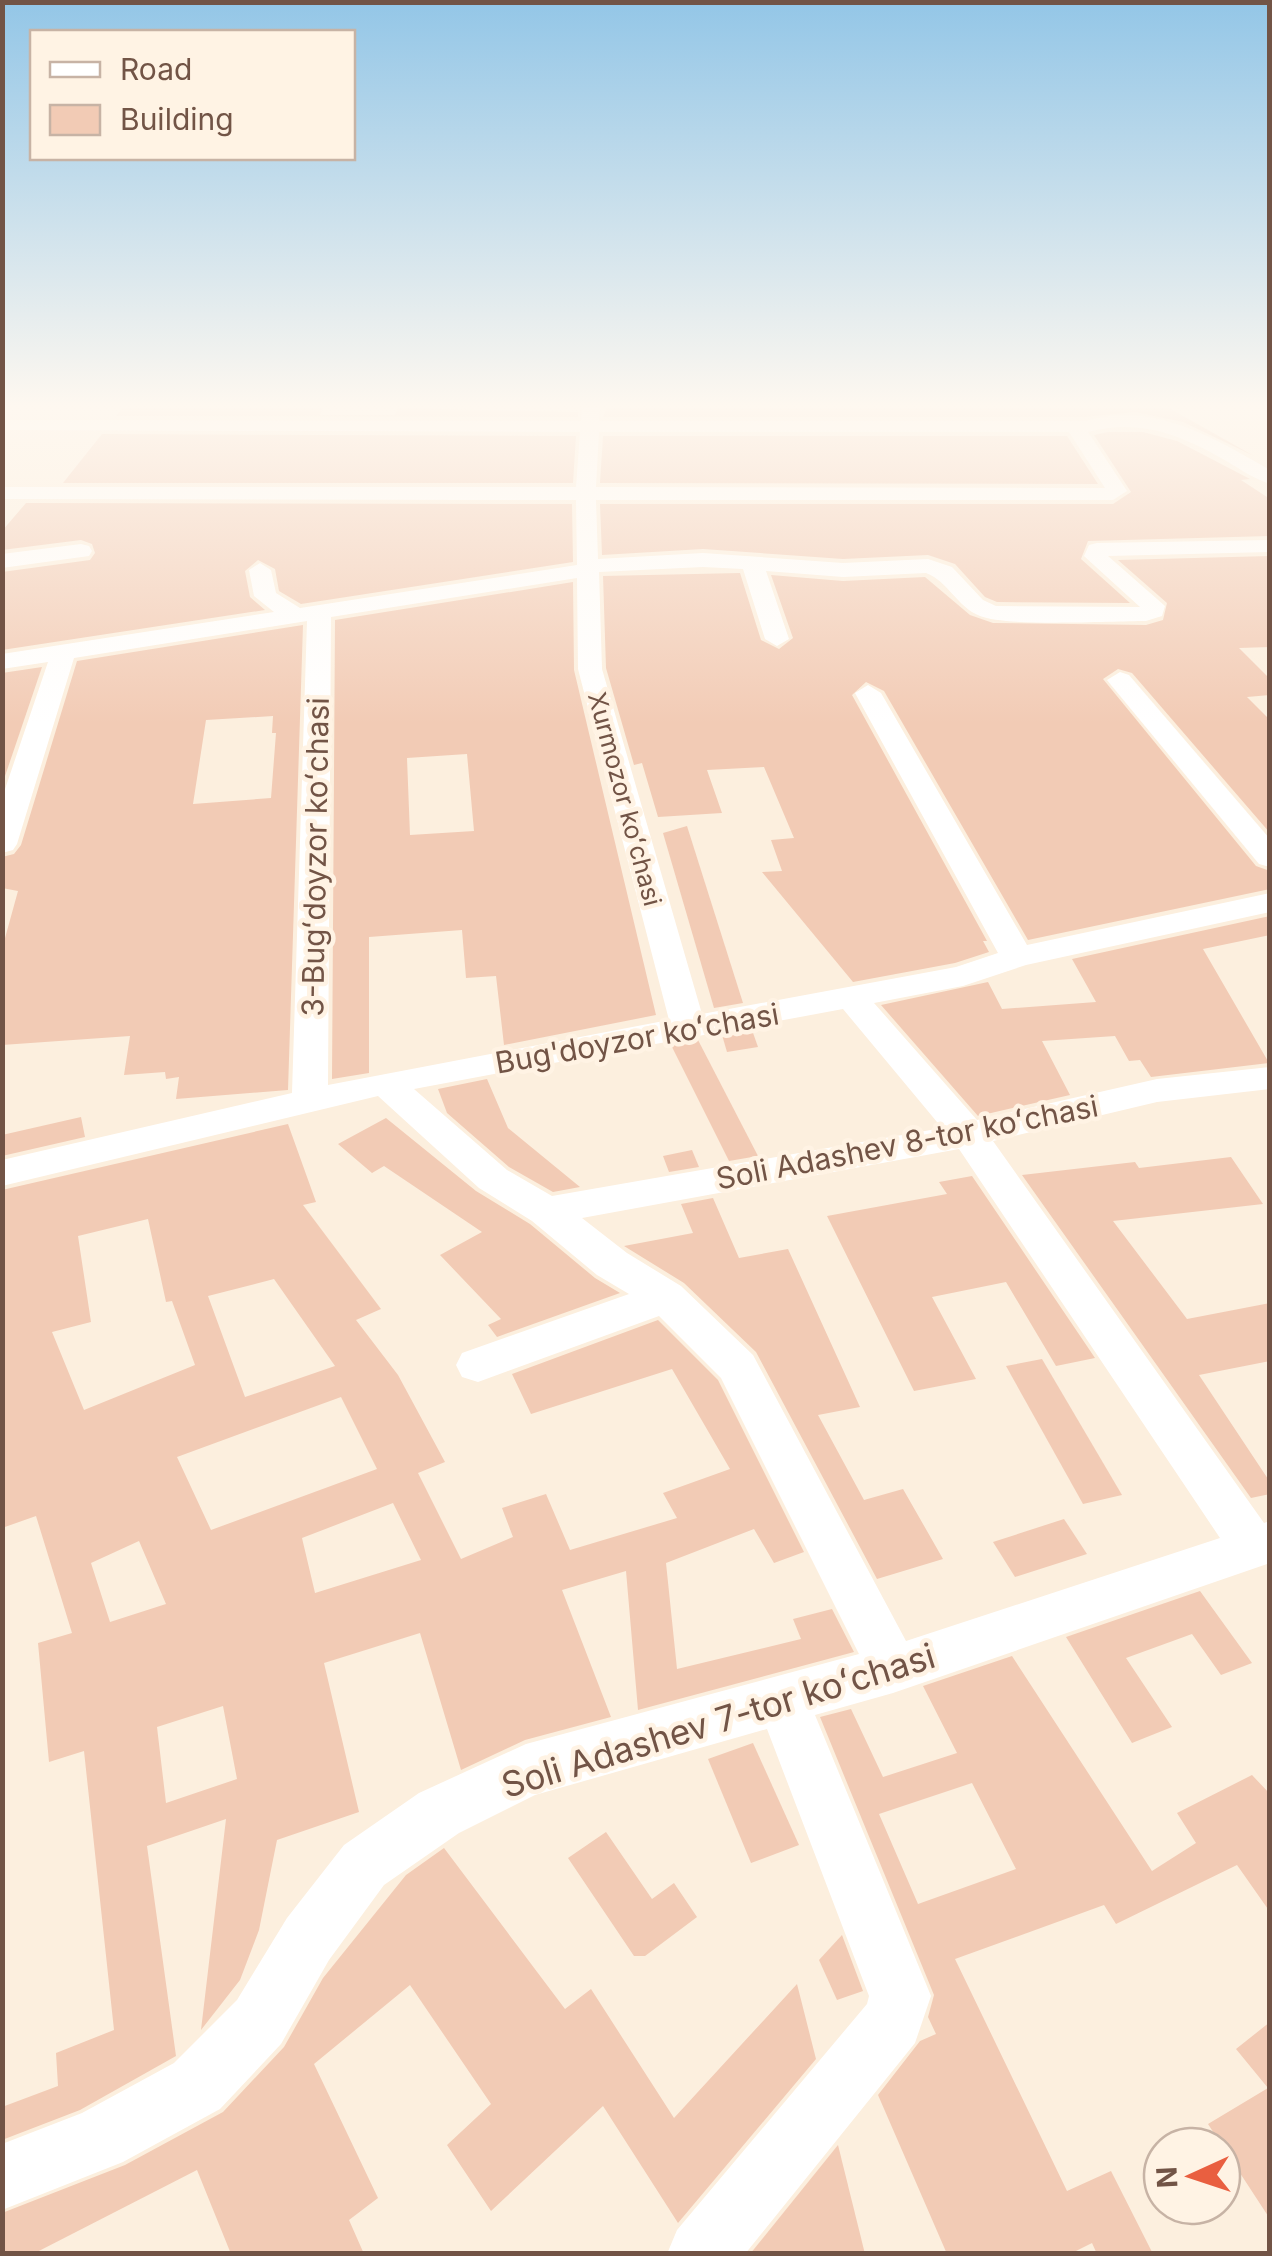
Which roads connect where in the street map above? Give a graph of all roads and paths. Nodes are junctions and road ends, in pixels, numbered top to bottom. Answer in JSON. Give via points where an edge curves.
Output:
{"nodes":[{"id":1,"x":586,"y":513,"type":"edge"},
{"id":2,"x":1270,"y":546,"type":"edge"},
{"id":3,"x":81,"y":551,"type":"dead end"},
{"id":4,"x":2,"y":561,"type":"edge"},
{"id":5,"x":752,"y":563,"type":"junction"},
{"id":6,"x":587,"y":568,"type":"junction"},
{"id":7,"x":260,"y":570,"type":"dead end"},
{"id":8,"x":308,"y":615,"type":"junction"},
{"id":9,"x":777,"y":639,"type":"dead end"},
{"id":10,"x":64,"y":653,"type":"junction"},
{"id":11,"x":2,"y":662,"type":"edge"},
{"id":12,"x":1120,"y":680,"type":"dead end"},
{"id":13,"x":868,"y":693,"type":"dead end"},
{"id":14,"x":2,"y":844,"type":"edge"},
{"id":15,"x":1270,"y":858,"type":"edge"},
{"id":16,"x":1270,"y":902,"type":"edge"},
{"id":17,"x":1017,"y":957,"type":"junction"},
{"id":18,"x":853,"y":999,"type":"junction"},
{"id":19,"x":689,"y":1030,"type":"junction"},
{"id":20,"x":1270,"y":1078,"type":"edge"},
{"id":21,"x":385,"y":1083,"type":"junction"},
{"id":22,"x":310,"y":1101,"type":"junction"},
{"id":23,"x":969,"y":1135,"type":"junction"},
{"id":24,"x":2,"y":1173,"type":"edge"},
{"id":25,"x":546,"y":1211,"type":"junction"},
{"id":26,"x":666,"y":1297,"type":"junction"},
{"id":27,"x":478,"y":1365,"type":"dead end"},
{"id":28,"x":1262,"y":1544,"type":"edge"},
{"id":29,"x":894,"y":1669,"type":"junction"},
{"id":30,"x":782,"y":1698,"type":"junction"},
{"id":31,"x":2,"y":2176,"type":"edge"},
{"id":32,"x":700,"y":2254,"type":"edge"}],
"edges":[{"from":1,"to":6,"type":"street","name":"Xurmozor koʻchasi"},
{"from":2,"to":5,"type":"street","via":[[1097,550],[1095,556],[1154,606],[1146,614],[1000,615],[976,605],[934,568]]},
{"from":3,"to":4,"type":"street"},
{"from":5,"to":6,"type":"street"},
{"from":5,"to":9,"type":"street"},
{"from":6,"to":8,"type":"street"},
{"from":6,"to":19,"type":"street","name":"Xurmozor koʻchasi","via":[[590,669]]},
{"from":7,"to":8,"type":"street","via":[[267,599]]},
{"from":8,"to":10,"type":"street"},
{"from":8,"to":22,"type":"street","name":"3-Bugʻdoyzor koʻchasi"},
{"from":10,"to":11,"type":"street"},
{"from":10,"to":14,"type":"street"},
{"from":12,"to":15,"type":"street"},
{"from":13,"to":17,"type":"street"},
{"from":16,"to":17,"type":"street","name":"Bug'doyzor koʻchasi"},
{"from":17,"to":18,"type":"street","name":"Bug'doyzor koʻchasi","via":[[987,970]]},
{"from":18,"to":19,"type":"street","name":"Bug'doyzor koʻchasi"},
{"from":18,"to":23,"type":"street"},
{"from":19,"to":21,"type":"street","name":"Bug'doyzor koʻchasi"},
{"from":20,"to":23,"type":"street","name":"Soli Adashev 8-tor koʻchasi","via":[[1118,1099]]},
{"from":21,"to":22,"type":"street","name":"Bug'doyzor koʻchasi"},
{"from":21,"to":25,"type":"street","via":[[493,1180]]},
{"from":22,"to":24,"type":"street","name":"Bug'doyzor koʻchasi"},
{"from":23,"to":25,"type":"street","name":"Soli Adashev 8-tor koʻchasi"},
{"from":23,"to":28,"type":"street"},
{"from":25,"to":26,"type":"street"},
{"from":26,"to":27,"type":"street"},
{"from":26,"to":29,"type":"street","via":[[737,1367]]},
{"from":28,"to":29,"type":"street","name":"Soli Adashev 7-tor koʻchasi"},
{"from":29,"to":30,"type":"street","name":"Soli Adashev 7-tor koʻchasi"},
{"from":30,"to":31,"type":"street","name":"Soli Adashev 7-tor koʻchasi","via":[[526,1771],[439,1813],[364,1865],[308,1939],[259,2022],[197,2086],[100,2139]]},
{"from":30,"to":32,"type":"street","via":[[900,1996],[893,2021]]}]}
